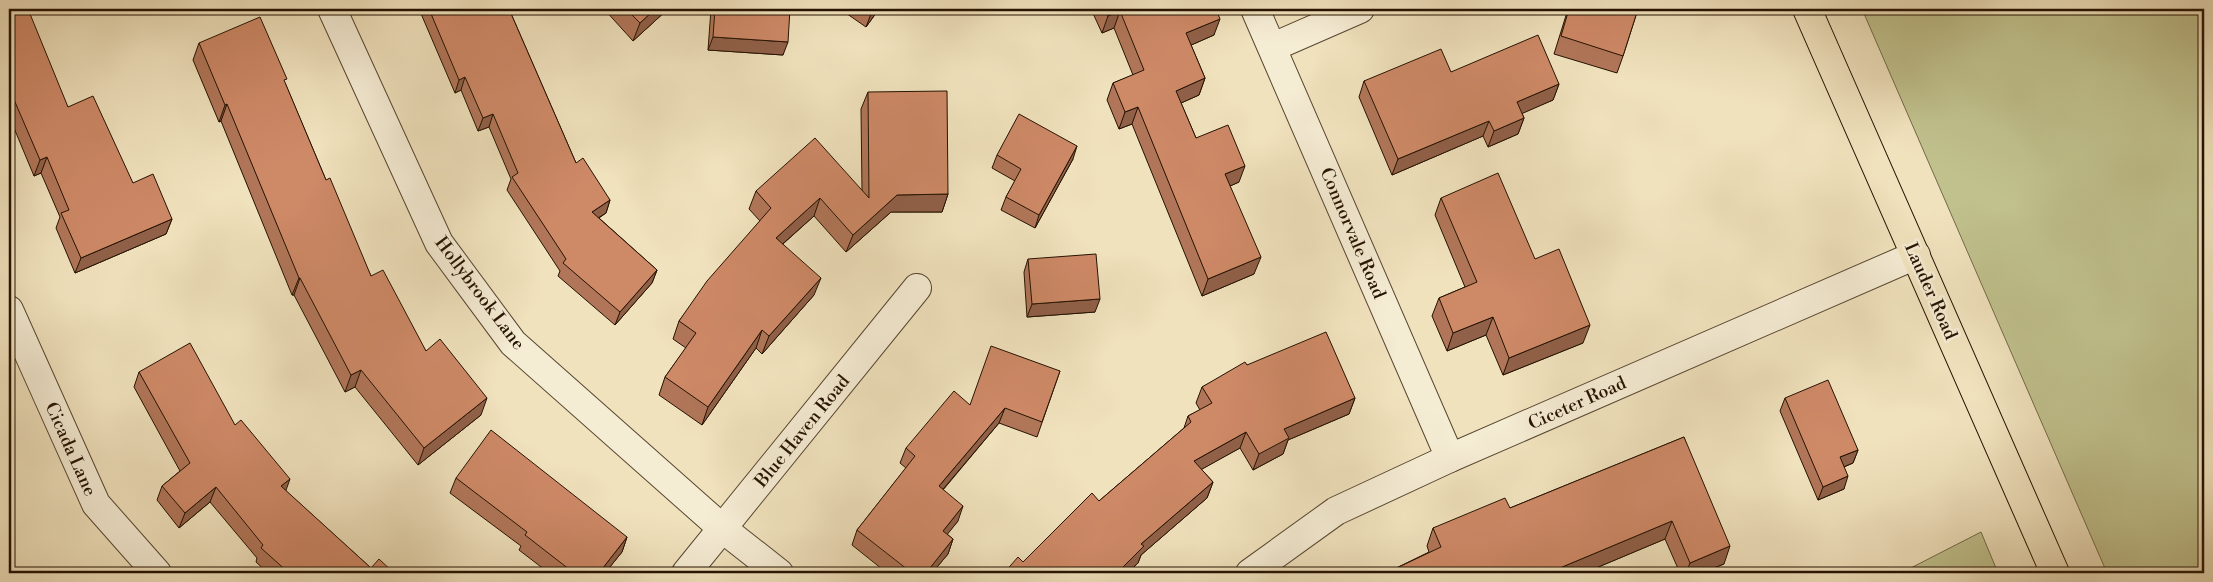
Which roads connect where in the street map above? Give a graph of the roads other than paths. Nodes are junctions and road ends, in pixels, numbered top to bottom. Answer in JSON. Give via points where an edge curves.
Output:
{"nodes":[{"id":1,"x":332,"y":9,"type":"edge"},
{"id":2,"x":1255,"y":9,"type":"edge"},
{"id":3,"x":1360,"y":9,"type":"edge"},
{"id":4,"x":1807,"y":9,"type":"edge"},
{"id":5,"x":1273,"y":46,"type":"junction"},
{"id":6,"x":1916,"y":255,"type":"junction"},
{"id":7,"x":917,"y":288,"type":"dead end"},
{"id":8,"x":9,"y":310,"type":"edge"},
{"id":9,"x":1450,"y":458,"type":"junction"},
{"id":10,"x":722,"y":529,"type":"junction"},
{"id":11,"x":157,"y":573,"type":"edge"},
{"id":12,"x":686,"y":573,"type":"edge"},
{"id":13,"x":779,"y":573,"type":"edge"},
{"id":14,"x":1250,"y":573,"type":"edge"},
{"id":15,"x":2055,"y":573,"type":"edge"}],
"edges":[{"from":1,"to":10,"type":"street","name":"Hollybrook Lane","via":[[439,243],[513,344]]},
{"from":2,"to":5,"type":"street","name":"Connorvale Road"},
{"from":3,"to":5,"type":"street"},
{"from":4,"to":6,"type":"main road","name":"Lauder Road"},
{"from":5,"to":9,"type":"street","name":"Connorvale Road"},
{"from":6,"to":9,"type":"street","name":"Ciceter Road"},
{"from":6,"to":15,"type":"main road","name":"Lauder Road"},
{"from":7,"to":10,"type":"street","name":"Blue Haven Road"},
{"from":8,"to":11,"type":"street","name":"Cicada Lane","via":[[96,504]]},
{"from":9,"to":14,"type":"street","name":"Ciceter Road","via":[[1336,511]]},
{"from":10,"to":12,"type":"street","name":"Blue Haven Road"},
{"from":10,"to":13,"type":"street","name":"Hollybrook Lane"}]}
